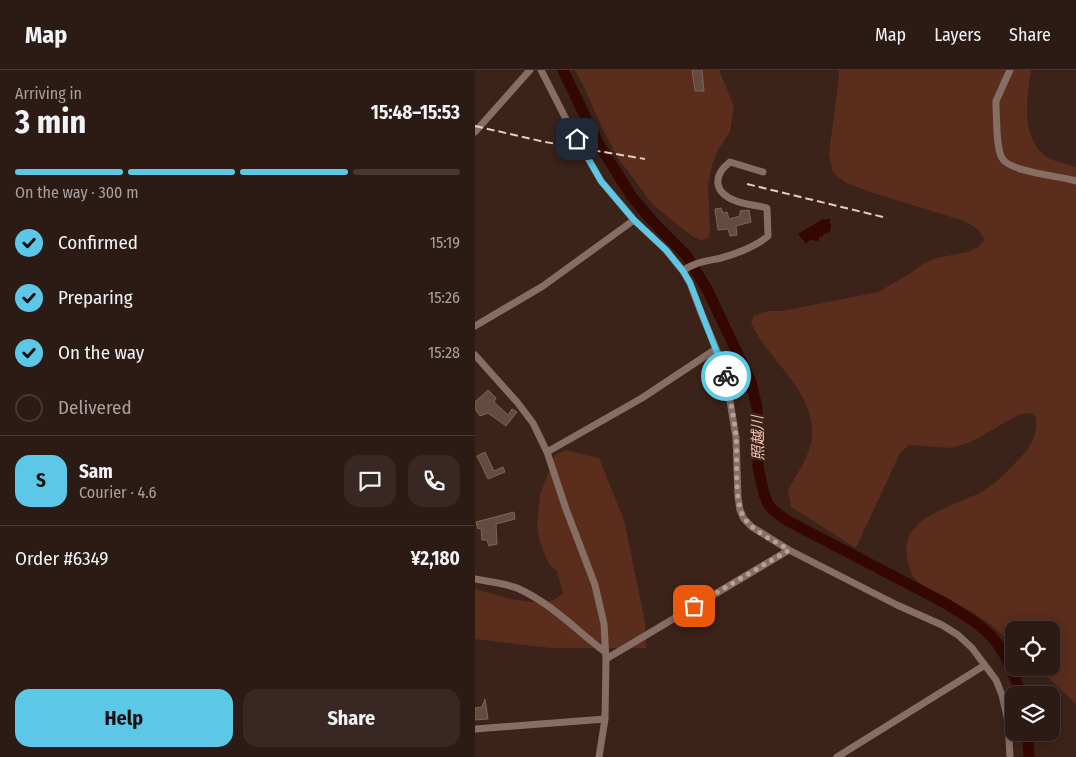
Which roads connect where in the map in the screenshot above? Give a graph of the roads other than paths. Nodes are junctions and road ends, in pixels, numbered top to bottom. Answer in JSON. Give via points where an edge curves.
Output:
{"nodes":[{"id":1,"x":530,"y":70,"type":"edge"},
{"id":2,"x":541,"y":70,"type":"edge"},
{"id":3,"x":1010,"y":70,"type":"edge"},
{"id":4,"x":475,"y":132,"type":"edge"},
{"id":5,"x":763,"y":172,"type":"dead end"},
{"id":6,"x":1076,"y":181,"type":"edge"},
{"id":7,"x":634,"y":220,"type":"junction"},
{"id":8,"x":686,"y":269,"type":"junction"},
{"id":9,"x":475,"y":326,"type":"edge"},
{"id":10,"x":716,"y":349,"type":"junction"},
{"id":11,"x":475,"y":356,"type":"edge"},
{"id":12,"x":547,"y":452,"type":"junction"},
{"id":13,"x":789,"y":550,"type":"junction"},
{"id":14,"x":475,"y":579,"type":"edge"},
{"id":15,"x":606,"y":656,"type":"junction"},
{"id":16,"x":985,"y":665,"type":"junction"},
{"id":17,"x":605,"y":719,"type":"junction"},
{"id":18,"x":475,"y":729,"type":"edge"},
{"id":19,"x":599,"y":757,"type":"edge"},
{"id":20,"x":837,"y":757,"type":"edge"},
{"id":21,"x":1010,"y":757,"type":"edge"}],
"edges":[{"from":1,"to":4,"type":"street"},
{"from":2,"to":7,"type":"street","via":[[601,181]]},
{"from":3,"to":6,"type":"street","via":[[996,101],[1001,158],[1015,168]]},
{"from":5,"to":8,"type":"street","via":[[730,162],[721,169],[717,180],[718,187],[735,201],[767,208],[769,236],[722,258]]},
{"from":7,"to":8,"type":"street"},
{"from":7,"to":9,"type":"street","via":[[543,286]]},
{"from":8,"to":10,"type":"street"},
{"from":10,"to":12,"type":"street","via":[[642,398]]},
{"from":10,"to":13,"type":"street","via":[[725,370],[736,438],[740,510],[752,527]]},
{"from":11,"to":12,"type":"street","via":[[533,423]]},
{"from":12,"to":15,"type":"street","via":[[600,601]]},
{"from":13,"to":15,"type":"street"},
{"from":13,"to":16,"type":"street","via":[[942,625],[972,648]]},
{"from":14,"to":15,"type":"street","via":[[515,588],[534,597],[557,612]]},
{"from":15,"to":17,"type":"street"},
{"from":16,"to":20,"type":"street"},
{"from":16,"to":21,"type":"street","via":[[1002,695],[1008,721]]},
{"from":17,"to":18,"type":"street"},
{"from":17,"to":19,"type":"street"}]}
